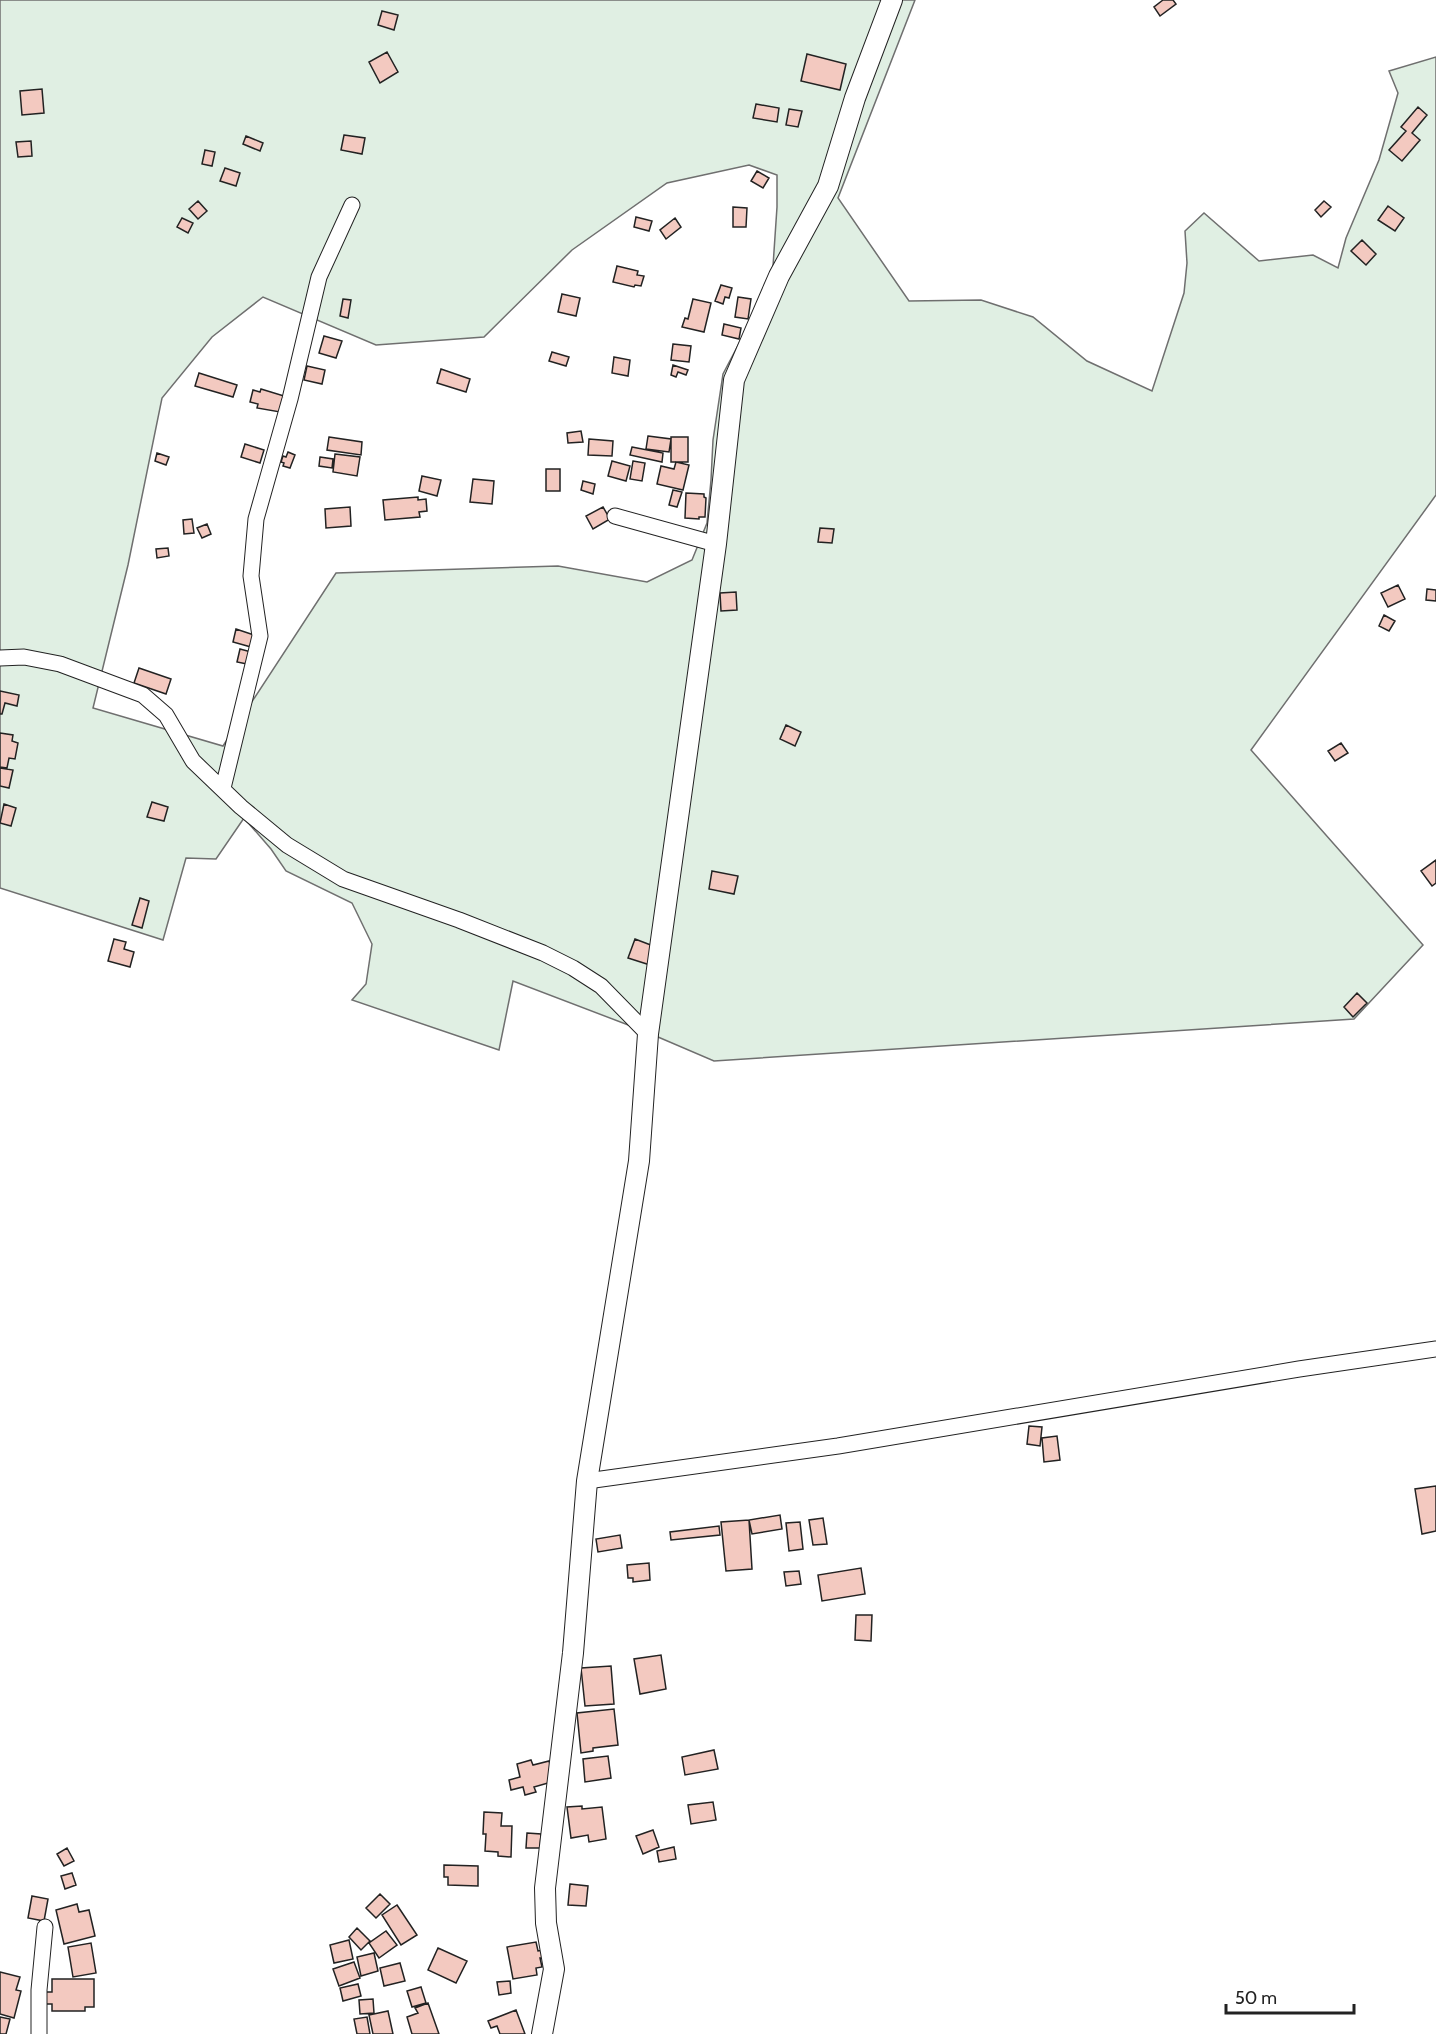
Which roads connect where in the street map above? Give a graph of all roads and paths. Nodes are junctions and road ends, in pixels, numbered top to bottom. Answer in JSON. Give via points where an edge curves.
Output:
{"nodes":[{"id":1,"x":892,"y":0,"type":"edge"},
{"id":2,"x":352,"y":205,"type":"dead end"},
{"id":3,"x":615,"y":516,"type":"dead end"},
{"id":4,"x":716,"y":544,"type":"junction"},
{"id":5,"x":0,"y":658,"type":"edge"},
{"id":6,"x":223,"y":788,"type":"junction"},
{"id":7,"x":648,"y":1035,"type":"junction"},
{"id":8,"x":1436,"y":1349,"type":"edge"},
{"id":9,"x":586,"y":1481,"type":"junction"},
{"id":10,"x":45,"y":1927,"type":"dead end"},
{"id":11,"x":39,"y":2034,"type":"edge"},
{"id":12,"x":542,"y":2034,"type":"edge"}],
"edges":[{"from":1,"to":4,"type":"street","via":[[855,98],[828,186],[779,276],[734,380]]},
{"from":2,"to":6,"type":"street","via":[[319,277],[256,519],[252,576],[260,636]]},
{"from":3,"to":4,"type":"street"},
{"from":4,"to":7,"type":"street"},
{"from":5,"to":6,"type":"street","via":[[24,657],[60,664],[143,695],[166,715],[193,761]]},
{"from":6,"to":7,"type":"street","via":[[286,845],[343,879],[459,920],[573,968],[601,986]]},
{"from":7,"to":9,"type":"street","via":[[639,1161]]},
{"from":8,"to":9,"type":"street","via":[[838,1446]]},
{"from":9,"to":12,"type":"street","via":[[573,1653],[545,1888],[554,1969]]},
{"from":10,"to":11,"type":"street"}]}
